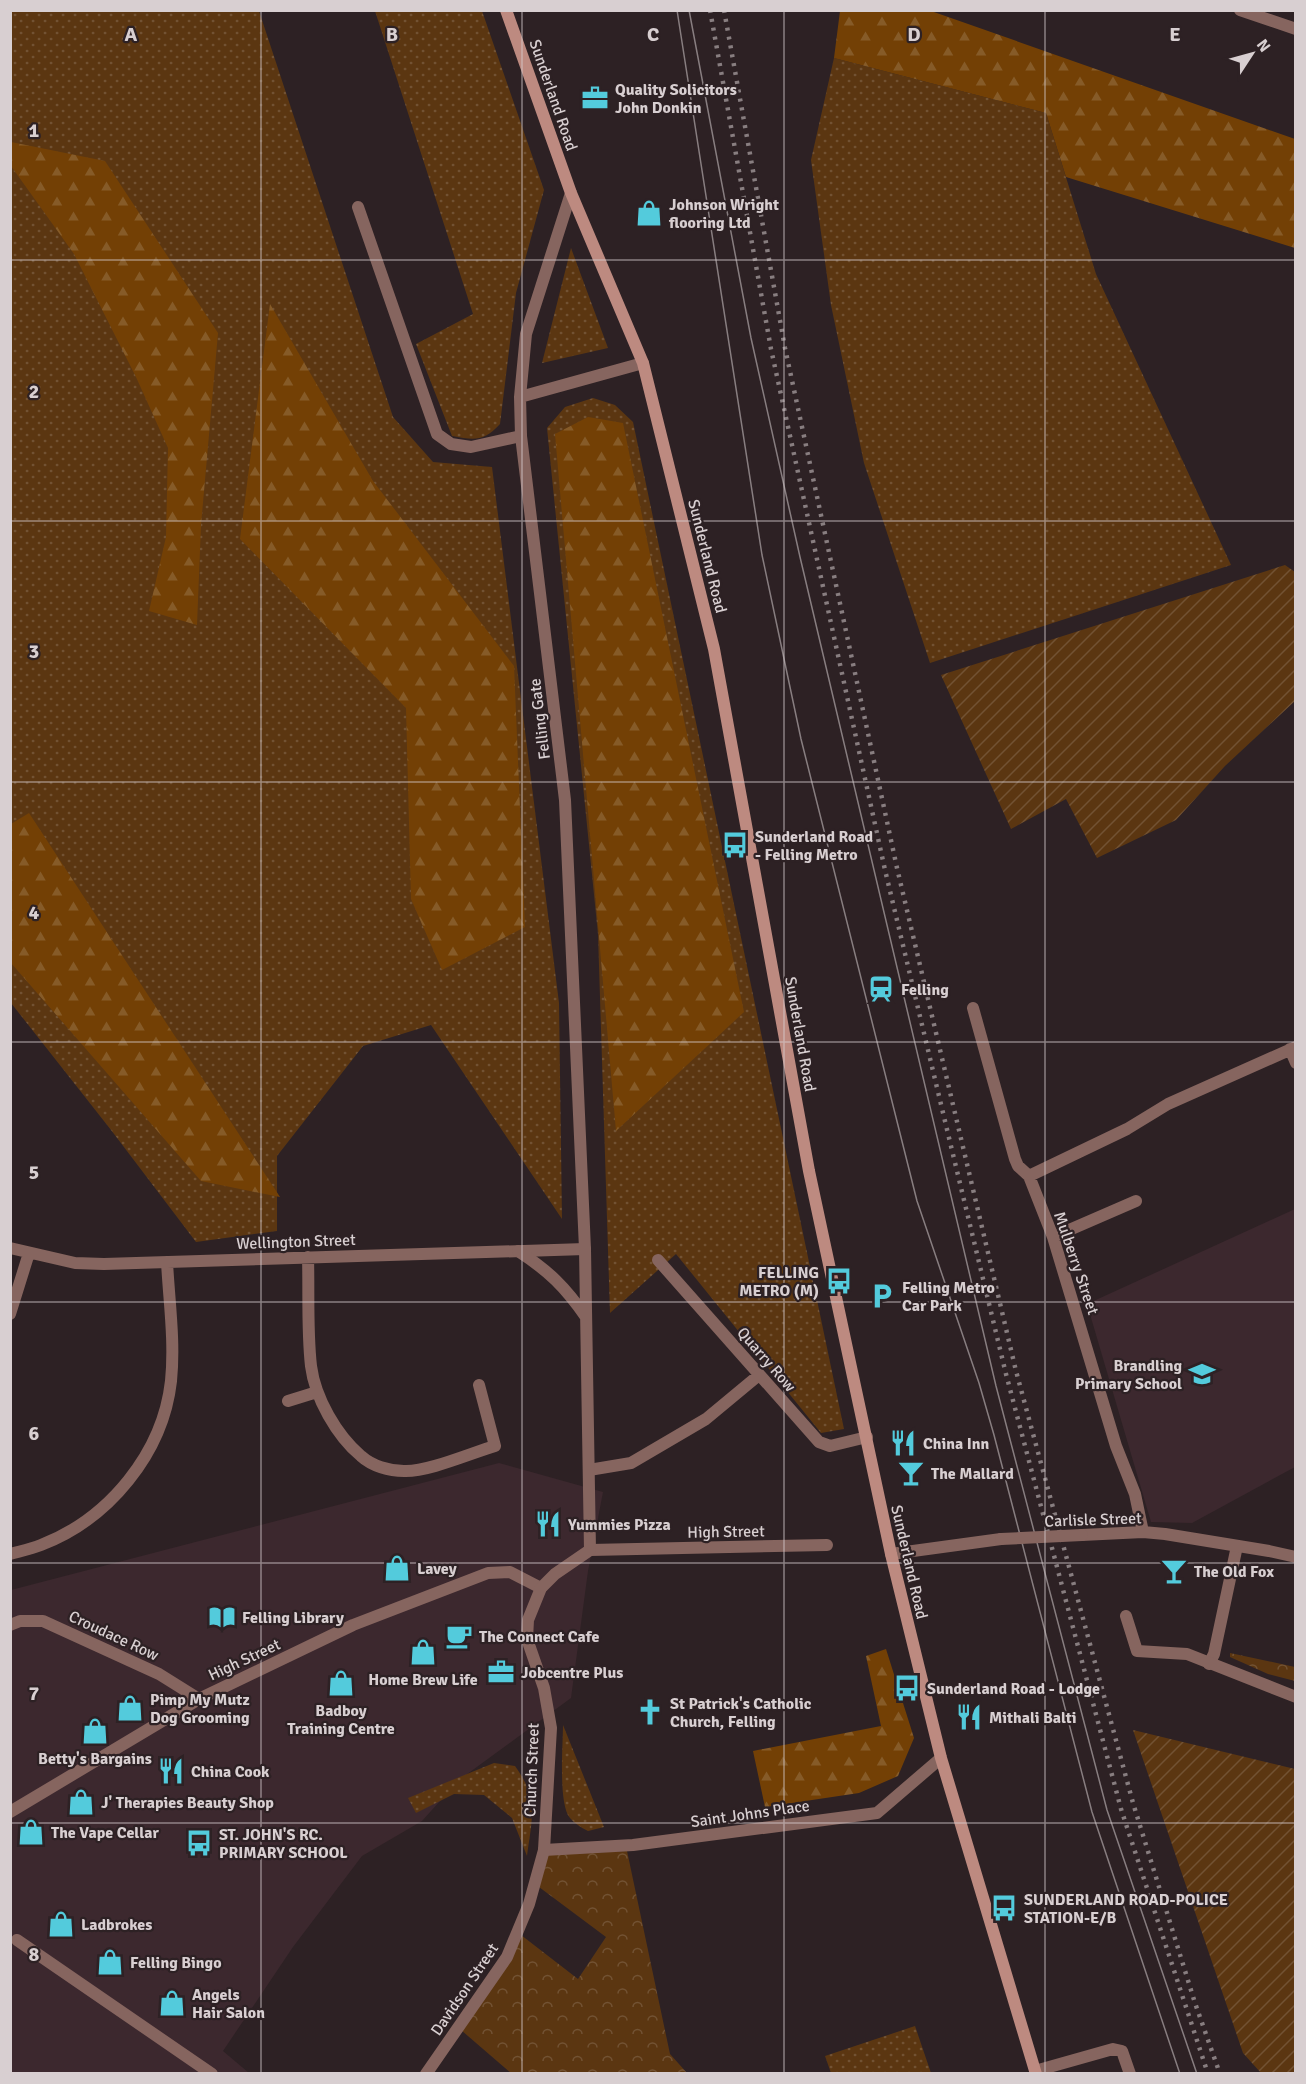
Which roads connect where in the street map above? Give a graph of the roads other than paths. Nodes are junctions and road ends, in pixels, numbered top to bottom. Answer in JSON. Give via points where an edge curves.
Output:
{"nodes":[{"id":1,"x":506,"y":10,"type":"edge"},
{"id":2,"x":1240,"y":10,"type":"edge"},
{"id":3,"x":1296,"y":29,"type":"edge"},
{"id":4,"x":571,"y":193,"type":"junction"},
{"id":5,"x":358,"y":207,"type":"dead end"},
{"id":6,"x":643,"y":363,"type":"junction"},
{"id":7,"x":520,"y":397,"type":"junction"},
{"id":8,"x":521,"y":436,"type":"junction"},
{"id":9,"x":973,"y":1008,"type":"dead end"},
{"id":10,"x":1293,"y":1048,"type":"edge"},
{"id":11,"x":1296,"y":1063,"type":"edge"},
{"id":12,"x":1029,"y":1176,"type":"junction"},
{"id":13,"x":1136,"y":1201,"type":"dead end"},
{"id":14,"x":1053,"y":1237,"type":"junction"},
{"id":15,"x":10,"y":1248,"type":"edge"},
{"id":16,"x":585,"y":1249,"type":"junction"},
{"id":17,"x":518,"y":1251,"type":"junction"},
{"id":18,"x":29,"y":1253,"type":"junction"},
{"id":19,"x":308,"y":1257,"type":"junction"},
{"id":20,"x":658,"y":1260,"type":"dead end"},
{"id":21,"x":166,"y":1262,"type":"junction"},
{"id":22,"x":10,"y":1314,"type":"edge"},
{"id":23,"x":586,"y":1317,"type":"junction"},
{"id":24,"x":759,"y":1375,"type":"junction"},
{"id":25,"x":479,"y":1385,"type":"dead end"},
{"id":26,"x":317,"y":1392,"type":"junction"},
{"id":27,"x":288,"y":1401,"type":"dead end"},
{"id":28,"x":867,"y":1437,"type":"junction"},
{"id":29,"x":589,"y":1470,"type":"junction"},
{"id":30,"x":1143,"y":1532,"type":"junction"},
{"id":31,"x":827,"y":1545,"type":"dead end"},
{"id":32,"x":1238,"y":1546,"type":"junction"},
{"id":33,"x":590,"y":1550,"type":"junction"},
{"id":34,"x":10,"y":1554,"type":"edge"},
{"id":35,"x":891,"y":1554,"type":"junction"},
{"id":36,"x":1296,"y":1557,"type":"edge"},
{"id":37,"x":541,"y":1588,"type":"junction"},
{"id":38,"x":1126,"y":1616,"type":"dead end"},
{"id":39,"x":10,"y":1625,"type":"edge"},
{"id":40,"x":1209,"y":1664,"type":"junction"},
{"id":41,"x":1296,"y":1696,"type":"edge"},
{"id":42,"x":199,"y":1698,"type":"junction"},
{"id":43,"x":941,"y":1758,"type":"junction"},
{"id":44,"x":10,"y":1812,"type":"edge"},
{"id":45,"x":544,"y":1850,"type":"junction"},
{"id":46,"x":17,"y":1940,"type":"dead end"},
{"id":47,"x":1035,"y":2072,"type":"edge"},
{"id":48,"x":212,"y":2073,"type":"edge"},
{"id":49,"x":426,"y":2073,"type":"edge"},
{"id":50,"x":1130,"y":2073,"type":"edge"}],
"edges":[{"from":1,"to":4,"type":"main road","name":"Sunderland Road"},
{"from":2,"to":3,"type":"street"},
{"from":4,"to":6,"type":"main road","name":"Sunderland Road"},
{"from":4,"to":7,"type":"street","name":"Felling Gate","via":[[526,334]]},
{"from":5,"to":8,"type":"street","via":[[437,434],[451,444],[471,447]]},
{"from":6,"to":7,"type":"street"},
{"from":6,"to":28,"type":"main road","name":"Sunderland Road","via":[[714,649],[808,1171]]},
{"from":7,"to":8,"type":"street","name":"Felling Gate"},
{"from":8,"to":16,"type":"street","name":"Felling Gate","via":[[565,800]]},
{"from":9,"to":12,"type":"street","name":"Mulberry Street","via":[[1015,1159]]},
{"from":10,"to":11,"type":"street"},
{"from":10,"to":12,"type":"street","via":[[1168,1104],[1127,1129]]},
{"from":12,"to":14,"type":"street","name":"Mulberry Street"},
{"from":13,"to":14,"type":"street"},
{"from":14,"to":30,"type":"street","name":"Mulberry Street","via":[[1116,1446],[1135,1494]]},
{"from":15,"to":18,"type":"street","name":"Wellington Street"},
{"from":16,"to":17,"type":"street","name":"Wellington Street"},
{"from":16,"to":23,"type":"street","name":"Felling Gate"},
{"from":17,"to":19,"type":"street","name":"Wellington Street"},
{"from":17,"to":23,"type":"street","via":[[566,1290]]},
{"from":18,"to":21,"type":"street","name":"Wellington Street","via":[[75,1263]]},
{"from":18,"to":22,"type":"street"},
{"from":19,"to":21,"type":"street","name":"Wellington Street"},
{"from":19,"to":26,"type":"street","via":[[311,1367]]},
{"from":20,"to":24,"type":"street","name":"Quarry Row"},
{"from":21,"to":34,"type":"street","via":[[171,1382],[153,1442],[117,1494],[91,1516],[41,1545]]},
{"from":23,"to":29,"type":"street","name":"Felling Gate"},
{"from":24,"to":28,"type":"street","name":"Quarry Row","via":[[819,1442],[830,1446]]},
{"from":24,"to":29,"type":"street","via":[[706,1419],[631,1463]]},
{"from":25,"to":26,"type":"street","via":[[495,1446],[405,1472],[384,1469],[362,1457],[345,1439]]},
{"from":26,"to":27,"type":"street"},
{"from":28,"to":35,"type":"main road","name":"Sunderland Road"},
{"from":29,"to":33,"type":"street","name":"Felling Gate"},
{"from":30,"to":32,"type":"street","name":"Carlisle Street"},
{"from":30,"to":35,"type":"street","name":"Carlisle Street","bridge":true,"via":[[1000,1539]]},
{"from":31,"to":33,"type":"street","name":"High Street"},
{"from":32,"to":36,"type":"street","name":"Carlisle Street"},
{"from":32,"to":40,"type":"street"},
{"from":33,"to":37,"type":"street"},
{"from":35,"to":43,"type":"main road","name":"Sunderland Road"},
{"from":37,"to":42,"type":"street","name":"High Street","via":[[510,1572],[488,1573],[353,1625]]},
{"from":37,"to":45,"type":"street","name":"Church Street","via":[[528,1620],[527,1639],[544,1688],[551,1728]]},
{"from":38,"to":40,"type":"street","via":[[1137,1651],[1187,1654]]},
{"from":39,"to":42,"type":"street","name":"Croudace Row","via":[[43,1621],[159,1674]]},
{"from":40,"to":41,"type":"street"},
{"from":42,"to":44,"type":"street","name":"High Street"},
{"from":43,"to":45,"type":"street","name":"Saint Johns Place","via":[[877,1813],[633,1845]]},
{"from":43,"to":47,"type":"main road","name":"Sunderland Road"},
{"from":45,"to":49,"type":"street","name":"Davidson Street","via":[[530,1904],[507,1957]]},
{"from":46,"to":48,"type":"street"},
{"from":47,"to":50,"type":"street","via":[[1113,2049],[1122,2051]]}]}
